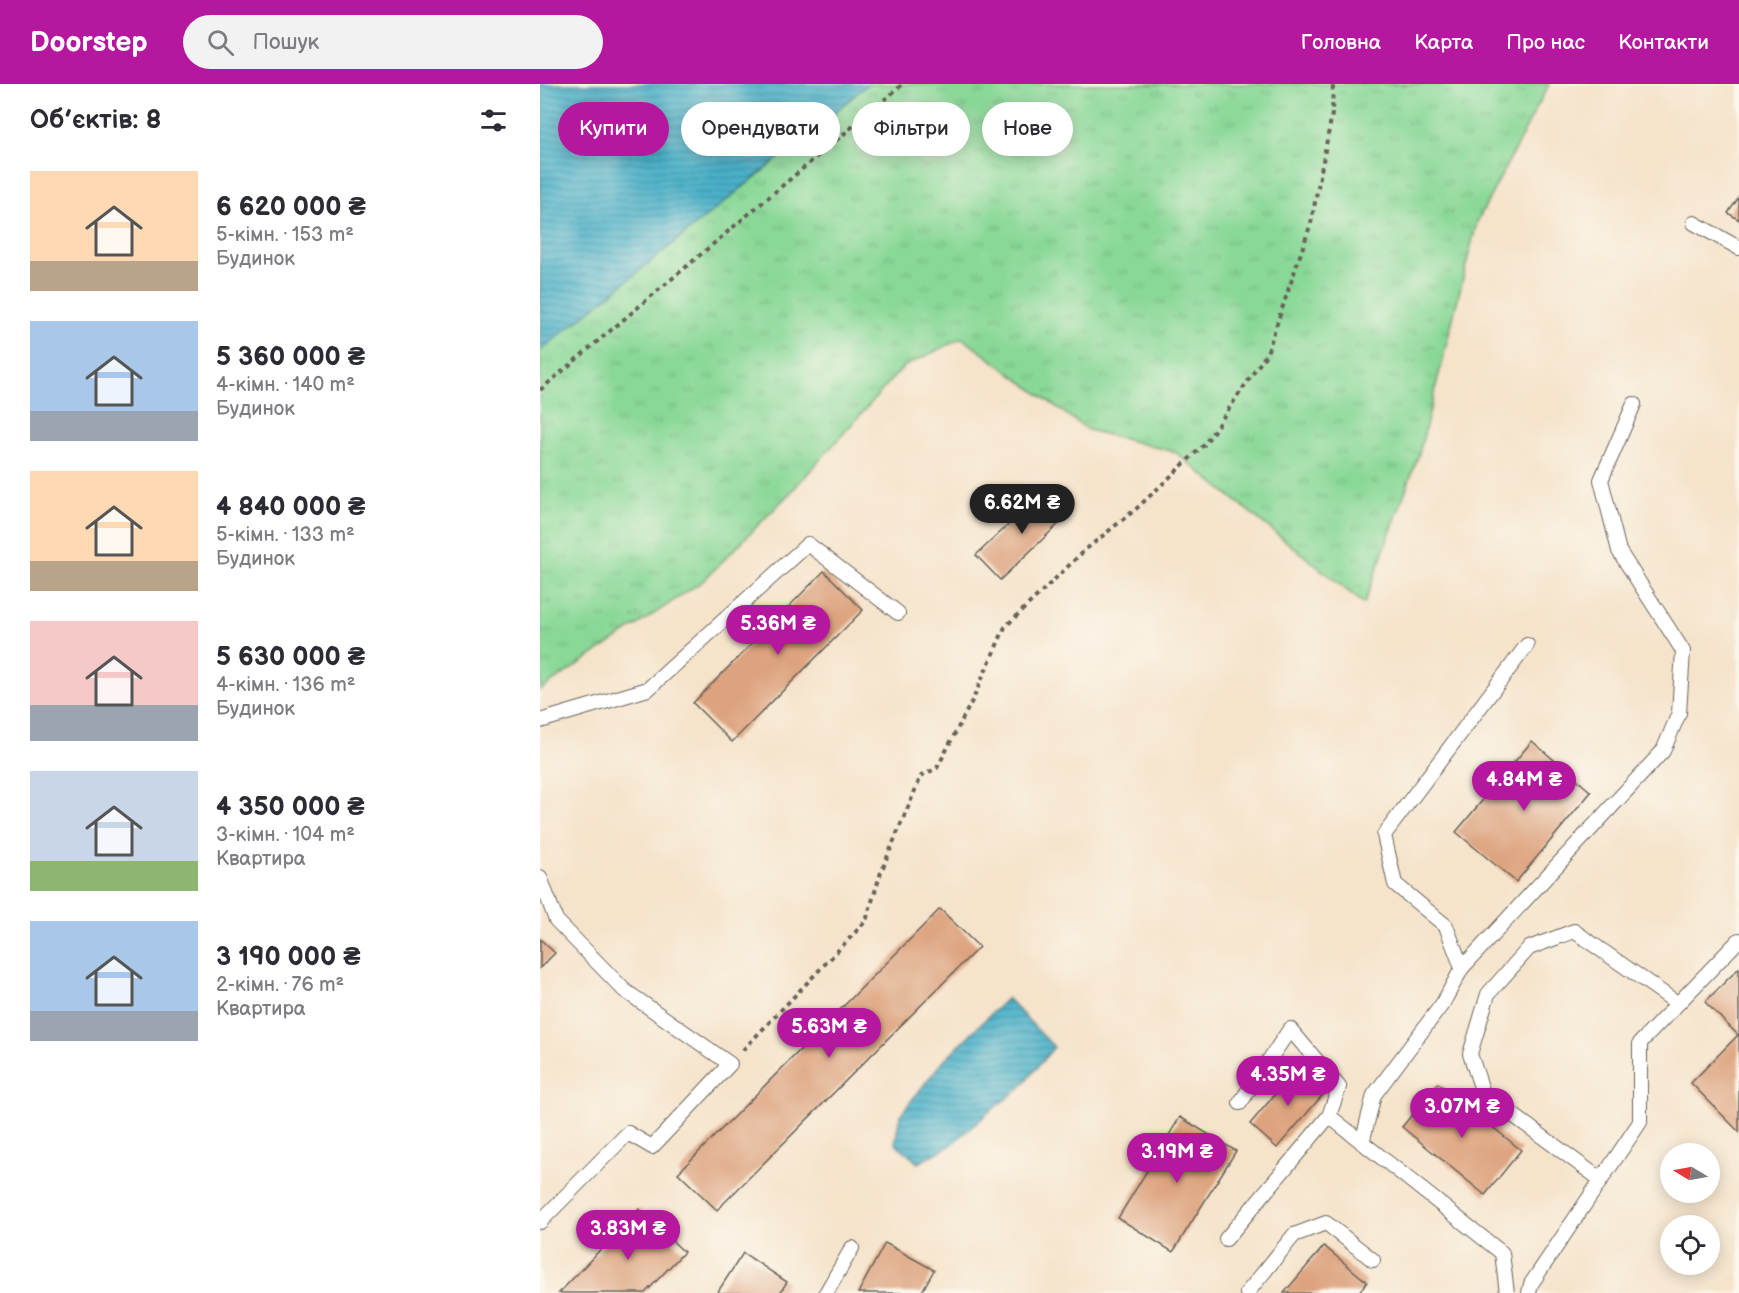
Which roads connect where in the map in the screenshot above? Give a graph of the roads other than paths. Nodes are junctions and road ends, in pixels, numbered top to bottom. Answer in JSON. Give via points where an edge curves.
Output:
{"nodes":[{"id":1,"x":1694,"y":223,"type":"dead end"},
{"id":2,"x":1739,"y":248,"type":"edge"},
{"id":3,"x":1634,"y":404,"type":"dead end"},
{"id":4,"x":898,"y":614,"type":"dead end"},
{"id":5,"x":1527,"y":645,"type":"dead end"},
{"id":6,"x":540,"y":720,"type":"edge"},
{"id":7,"x":540,"y":877,"type":"edge"},
{"id":8,"x":1739,"y":940,"type":"edge"},
{"id":9,"x":1462,"y":968,"type":"junction"},
{"id":10,"x":1677,"y":1003,"type":"junction"},
{"id":11,"x":1240,"y":1103,"type":"dead end"},
{"id":12,"x":1329,"y":1116,"type":"junction"},
{"id":13,"x":1362,"y":1143,"type":"junction"},
{"id":14,"x":1600,"y":1179,"type":"junction"},
{"id":15,"x":540,"y":1222,"type":"edge"},
{"id":16,"x":1226,"y":1239,"type":"dead end"},
{"id":17,"x":852,"y":1248,"type":"dead end"},
{"id":18,"x":1372,"y":1260,"type":"dead end"},
{"id":19,"x":826,"y":1293,"type":"edge"},
{"id":20,"x":1247,"y":1293,"type":"edge"},
{"id":21,"x":1507,"y":1293,"type":"edge"},
{"id":22,"x":1528,"y":1293,"type":"edge"}],
"edges":[{"from":1,"to":2,"type":"lane"},
{"from":3,"to":9,"type":"lane","via":[[1601,480],[1619,551],[1683,651],[1679,713],[1663,751]]},
{"from":4,"to":6,"type":"lane","via":[[807,544],[648,689]]},
{"from":5,"to":9,"type":"lane","via":[[1384,835],[1395,884],[1446,926]]},
{"from":7,"to":15,"type":"lane","via":[[556,920],[624,990],[730,1064],[652,1147],[628,1133]]},
{"from":8,"to":10,"type":"lane"},
{"from":9,"to":13,"type":"lane","via":[[1443,1003],[1374,1095]]},
{"from":10,"to":14,"type":"lane","via":[[1640,1043],[1640,1122]]},
{"from":10,"to":14,"type":"lane","via":[[1574,931],[1529,948],[1488,994],[1470,1054],[1483,1093]]},
{"from":11,"to":12,"type":"lane","via":[[1290,1029],[1339,1087]]},
{"from":12,"to":13,"type":"lane"},
{"from":12,"to":16,"type":"lane"},
{"from":13,"to":21,"type":"lane","via":[[1502,1252]]},
{"from":14,"to":22,"type":"lane"},
{"from":17,"to":19,"type":"lane"},
{"from":18,"to":20,"type":"lane","via":[[1326,1223],[1294,1235]]}]}
